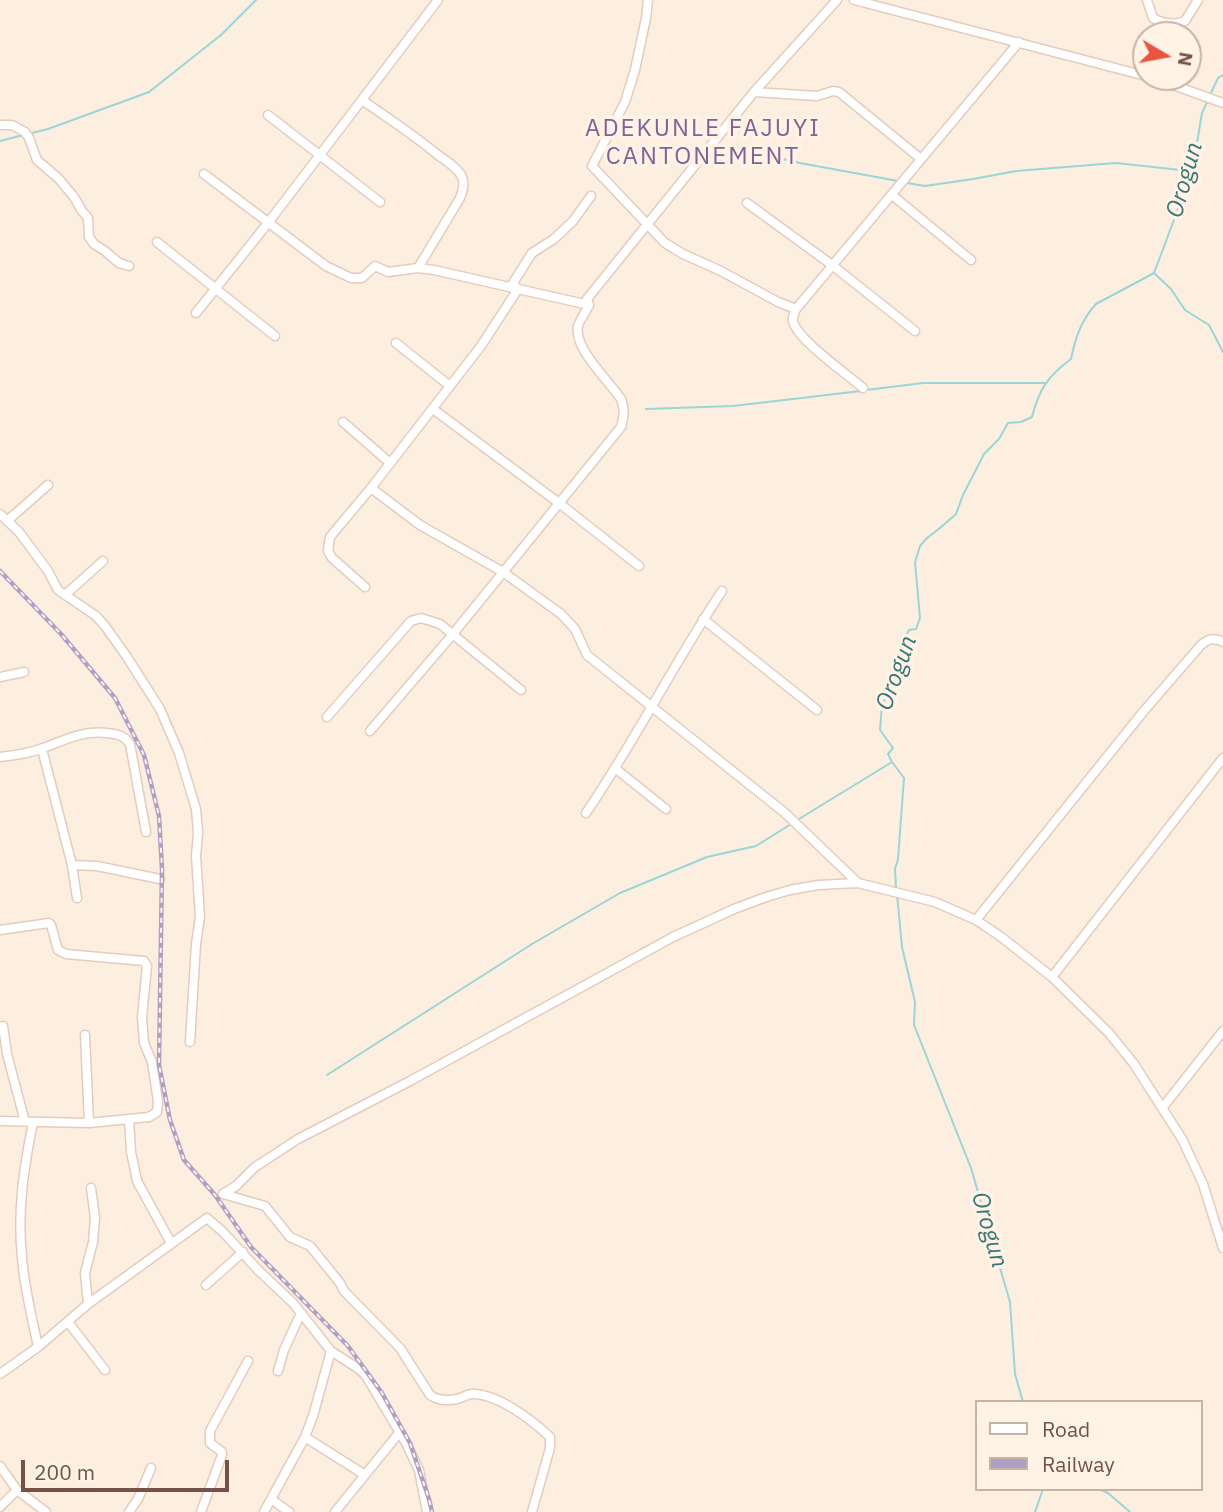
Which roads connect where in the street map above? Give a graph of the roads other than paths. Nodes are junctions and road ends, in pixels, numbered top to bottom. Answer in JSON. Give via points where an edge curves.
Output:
{"nodes":[{"id":1,"x":438,"y":0,"type":"edge"},
{"id":2,"x":648,"y":0,"type":"edge"},
{"id":3,"x":836,"y":0,"type":"edge"},
{"id":4,"x":854,"y":0,"type":"edge"},
{"id":5,"x":1147,"y":0,"type":"edge"},
{"id":6,"x":1198,"y":0,"type":"edge"},
{"id":7,"x":1019,"y":42,"type":"junction"},
{"id":8,"x":1132,"y":72,"type":"edge"},
{"id":9,"x":1190,"y":91,"type":"edge"},
{"id":10,"x":754,"y":92,"type":"junction"},
{"id":11,"x":362,"y":100,"type":"junction"},
{"id":12,"x":1223,"y":103,"type":"edge"},
{"id":13,"x":268,"y":115,"type":"dead end"},
{"id":14,"x":0,"y":125,"type":"edge"},
{"id":15,"x":320,"y":155,"type":"junction"},
{"id":16,"x":921,"y":159,"type":"junction"},
{"id":17,"x":204,"y":174,"type":"dead end"},
{"id":18,"x":892,"y":195,"type":"junction"},
{"id":19,"x":591,"y":196,"type":"dead end"},
{"id":20,"x":380,"y":202,"type":"dead end"},
{"id":21,"x":747,"y":202,"type":"dead end"},
{"id":22,"x":268,"y":223,"type":"junction"},
{"id":23,"x":647,"y":225,"type":"junction"},
{"id":24,"x":157,"y":242,"type":"dead end"},
{"id":25,"x":971,"y":260,"type":"dead end"},
{"id":26,"x":832,"y":265,"type":"junction"},
{"id":27,"x":130,"y":266,"type":"dead end"},
{"id":28,"x":418,"y":268,"type":"junction"},
{"id":29,"x":215,"y":289,"type":"junction"},
{"id":30,"x":518,"y":289,"type":"junction"},
{"id":31,"x":589,"y":305,"type":"junction"},
{"id":32,"x":796,"y":309,"type":"junction"},
{"id":33,"x":196,"y":313,"type":"dead end"},
{"id":34,"x":915,"y":331,"type":"dead end"},
{"id":35,"x":275,"y":336,"type":"dead end"},
{"id":36,"x":396,"y":343,"type":"dead end"},
{"id":37,"x":450,"y":386,"type":"junction"},
{"id":38,"x":863,"y":388,"type":"dead end"},
{"id":39,"x":433,"y":409,"type":"junction"},
{"id":40,"x":343,"y":422,"type":"dead end"},
{"id":41,"x":390,"y":463,"type":"junction"},
{"id":42,"x":48,"y":485,"type":"dead end"},
{"id":43,"x":371,"y":488,"type":"junction"},
{"id":44,"x":559,"y":503,"type":"junction"},
{"id":45,"x":0,"y":514,"type":"edge"},
{"id":46,"x":7,"y":521,"type":"junction"},
{"id":47,"x":103,"y":561,"type":"dead end"},
{"id":48,"x":639,"y":566,"type":"dead end"},
{"id":49,"x":503,"y":572,"type":"junction"},
{"id":50,"x":365,"y":587,"type":"dead end"},
{"id":51,"x":722,"y":591,"type":"dead end"},
{"id":52,"x":65,"y":595,"type":"junction"},
{"id":53,"x":703,"y":619,"type":"junction"},
{"id":54,"x":453,"y":634,"type":"junction"},
{"id":55,"x":1223,"y":642,"type":"edge"},
{"id":56,"x":24,"y":672,"type":"dead end"},
{"id":57,"x":0,"y":677,"type":"edge"},
{"id":58,"x":521,"y":690,"type":"dead end"},
{"id":59,"x":651,"y":706,"type":"junction"},
{"id":60,"x":817,"y":710,"type":"dead end"},
{"id":61,"x":327,"y":717,"type":"dead end"},
{"id":62,"x":370,"y":731,"type":"dead end"},
{"id":63,"x":42,"y":749,"type":"junction"},
{"id":64,"x":0,"y":757,"type":"edge"},
{"id":65,"x":1223,"y":758,"type":"edge"},
{"id":66,"x":616,"y":769,"type":"junction"},
{"id":67,"x":666,"y":809,"type":"dead end"},
{"id":68,"x":586,"y":813,"type":"dead end"},
{"id":69,"x":146,"y":832,"type":"dead end"},
{"id":70,"x":72,"y":865,"type":"junction"},
{"id":71,"x":160,"y":879,"type":"dead end"},
{"id":72,"x":858,"y":883,"type":"junction"},
{"id":73,"x":77,"y":898,"type":"dead end"},
{"id":74,"x":976,"y":920,"type":"junction"},
{"id":75,"x":0,"y":930,"type":"edge"},
{"id":76,"x":1052,"y":977,"type":"junction"},
{"id":77,"x":3,"y":1026,"type":"dead end"},
{"id":78,"x":1223,"y":1031,"type":"edge"},
{"id":79,"x":85,"y":1035,"type":"dead end"},
{"id":80,"x":190,"y":1042,"type":"dead end"},
{"id":81,"x":1163,"y":1107,"type":"junction"},
{"id":82,"x":130,"y":1119,"type":"junction"},
{"id":83,"x":0,"y":1121,"type":"edge"},
{"id":84,"x":29,"y":1122,"type":"junction"},
{"id":85,"x":89,"y":1123,"type":"junction"},
{"id":86,"x":91,"y":1188,"type":"dead end"},
{"id":87,"x":172,"y":1243,"type":"junction"},
{"id":88,"x":1223,"y":1248,"type":"edge"},
{"id":89,"x":243,"y":1252,"type":"junction"},
{"id":90,"x":206,"y":1285,"type":"dead end"},
{"id":91,"x":88,"y":1304,"type":"junction"},
{"id":92,"x":301,"y":1313,"type":"junction"},
{"id":93,"x":68,"y":1322,"type":"junction"},
{"id":94,"x":38,"y":1347,"type":"junction"},
{"id":95,"x":331,"y":1352,"type":"junction"},
{"id":96,"x":248,"y":1360,"type":"dead end"},
{"id":97,"x":105,"y":1370,"type":"dead end"},
{"id":98,"x":278,"y":1371,"type":"dead end"},
{"id":99,"x":0,"y":1374,"type":"edge"},
{"id":100,"x":399,"y":1433,"type":"junction"},
{"id":101,"x":304,"y":1437,"type":"junction"},
{"id":102,"x":0,"y":1466,"type":"edge"},
{"id":103,"x":151,"y":1468,"type":"dead end"},
{"id":104,"x":365,"y":1475,"type":"junction"},
{"id":105,"x":18,"y":1490,"type":"junction"},
{"id":106,"x":271,"y":1499,"type":"junction"},
{"id":107,"x":0,"y":1507,"type":"edge"},
{"id":108,"x":338,"y":1509,"type":"edge"},
{"id":109,"x":46,"y":1512,"type":"edge"},
{"id":110,"x":129,"y":1512,"type":"edge"},
{"id":111,"x":201,"y":1512,"type":"edge"},
{"id":112,"x":264,"y":1512,"type":"edge"},
{"id":113,"x":289,"y":1512,"type":"edge"},
{"id":114,"x":349,"y":1512,"type":"edge"},
{"id":115,"x":427,"y":1512,"type":"edge"},
{"id":116,"x":532,"y":1512,"type":"edge"}],
"edges":[{"from":1,"to":11,"type":"street"},
{"from":2,"to":23,"type":"street","via":[[625,102],[592,166]]},
{"from":3,"to":10,"type":"street"},
{"from":4,"to":7,"type":"street"},
{"from":5,"to":6,"type":"street","via":[[1153,18],[1176,23],[1185,21]]},
{"from":7,"to":8,"type":"street"},
{"from":7,"to":16,"type":"street"},
{"from":9,"to":12,"type":"street"},
{"from":10,"to":16,"type":"street","via":[[817,96],[839,92]]},
{"from":10,"to":23,"type":"street"},
{"from":11,"to":15,"type":"street"},
{"from":11,"to":28,"type":"street","via":[[462,175],[460,198]]},
{"from":13,"to":15,"type":"street"},
{"from":14,"to":27,"type":"street","via":[[25,132],[37,160],[60,179],[88,218],[94,244],[118,263]]},
{"from":15,"to":20,"type":"street"},
{"from":15,"to":22,"type":"street"},
{"from":16,"to":18,"type":"street"},
{"from":17,"to":22,"type":"street"},
{"from":18,"to":25,"type":"street"},
{"from":18,"to":26,"type":"street"},
{"from":19,"to":30,"type":"street","via":[[573,221],[532,253],[513,283]]},
{"from":21,"to":26,"type":"street"},
{"from":22,"to":28,"type":"street","via":[[326,266],[351,278],[362,278],[375,266],[388,272]]},
{"from":22,"to":29,"type":"street"},
{"from":23,"to":31,"type":"street","via":[[587,299]]},
{"from":23,"to":32,"type":"street","via":[[683,254]]},
{"from":24,"to":29,"type":"street"},
{"from":26,"to":32,"type":"street"},
{"from":26,"to":34,"type":"street"},
{"from":28,"to":30,"type":"street"},
{"from":29,"to":33,"type":"street"},
{"from":29,"to":35,"type":"street"},
{"from":30,"to":31,"type":"street"},
{"from":30,"to":37,"type":"street"},
{"from":31,"to":44,"type":"street","via":[[578,324],[578,335],[585,352],[621,399],[624,416],[621,427]]},
{"from":32,"to":38,"type":"street","via":[[793,323],[798,331]]},
{"from":36,"to":37,"type":"street"},
{"from":37,"to":39,"type":"street"},
{"from":39,"to":41,"type":"street"},
{"from":39,"to":44,"type":"street"},
{"from":40,"to":41,"type":"street"},
{"from":41,"to":43,"type":"street"},
{"from":42,"to":46,"type":"street"},
{"from":43,"to":49,"type":"street","via":[[420,525]]},
{"from":43,"to":50,"type":"street","via":[[328,544],[332,558]]},
{"from":44,"to":48,"type":"street"},
{"from":44,"to":49,"type":"street"},
{"from":45,"to":46,"type":"street"},
{"from":46,"to":52,"type":"street"},
{"from":47,"to":52,"type":"street"},
{"from":49,"to":54,"type":"street"},
{"from":49,"to":59,"type":"street","via":[[561,614],[575,629],[587,655]]},
{"from":51,"to":53,"type":"street"},
{"from":52,"to":80,"type":"street","via":[[96,616],[127,657],[160,709],[192,793],[200,917]]},
{"from":53,"to":59,"type":"street"},
{"from":53,"to":60,"type":"street"},
{"from":54,"to":58,"type":"street"},
{"from":54,"to":61,"type":"street","via":[[429,619],[411,621]]},
{"from":54,"to":62,"type":"street"},
{"from":55,"to":74,"type":"street","via":[[1213,639],[1201,645]]},
{"from":56,"to":57,"type":"street"},
{"from":59,"to":66,"type":"street"},
{"from":59,"to":72,"type":"street","via":[[785,813]]},
{"from":63,"to":64,"type":"street"},
{"from":63,"to":69,"type":"street","via":[[79,734],[124,737],[130,744]]},
{"from":63,"to":70,"type":"street"},
{"from":65,"to":76,"type":"street"},
{"from":66,"to":67,"type":"street"},
{"from":66,"to":68,"type":"street"},
{"from":70,"to":71,"type":"street"},
{"from":70,"to":73,"type":"street"},
{"from":72,"to":74,"type":"street","via":[[935,902]]},
{"from":72,"to":116,"type":"street","via":[[818,885],[766,897],[673,937],[298,1139],[223,1194],[265,1206],[290,1237],[310,1246],[344,1291],[400,1348],[430,1395],[437,1399],[491,1396],[550,1437]]},
{"from":74,"to":76,"type":"street"},
{"from":75,"to":82,"type":"street","via":[[49,923],[58,950],[66,954],[146,963],[142,1017],[157,1112]]},
{"from":76,"to":81,"type":"street","via":[[1109,1033]]},
{"from":77,"to":84,"type":"street"},
{"from":78,"to":81,"type":"street"},
{"from":79,"to":85,"type":"street"},
{"from":81,"to":88,"type":"street","via":[[1194,1162]]},
{"from":82,"to":85,"type":"street"},
{"from":82,"to":87,"type":"street","via":[[136,1181]]},
{"from":83,"to":84,"type":"street"},
{"from":84,"to":85,"type":"street"},
{"from":84,"to":94,"type":"street","via":[[21,1255]]},
{"from":86,"to":91,"type":"street","via":[[95,1218],[85,1273]]},
{"from":87,"to":89,"type":"street","via":[[206,1218]]},
{"from":87,"to":91,"type":"street"},
{"from":89,"to":90,"type":"street"},
{"from":89,"to":92,"type":"street"},
{"from":91,"to":93,"type":"street"},
{"from":92,"to":95,"type":"street"},
{"from":92,"to":98,"type":"street"},
{"from":93,"to":94,"type":"street"},
{"from":93,"to":97,"type":"street"},
{"from":94,"to":99,"type":"street"},
{"from":95,"to":100,"type":"street","via":[[366,1376]]},
{"from":95,"to":101,"type":"street"},
{"from":96,"to":111,"type":"street","via":[[211,1431],[209,1441],[222,1455]]},
{"from":100,"to":104,"type":"street"},
{"from":100,"to":115,"type":"street","via":[[419,1469]]},
{"from":101,"to":104,"type":"street"},
{"from":101,"to":106,"type":"street"},
{"from":102,"to":105,"type":"street"},
{"from":103,"to":110,"type":"street"},
{"from":104,"to":108,"type":"street"},
{"from":105,"to":107,"type":"street"},
{"from":105,"to":109,"type":"street"},
{"from":106,"to":112,"type":"street"},
{"from":106,"to":113,"type":"street"},
{"from":108,"to":114,"type":"street"}]}
